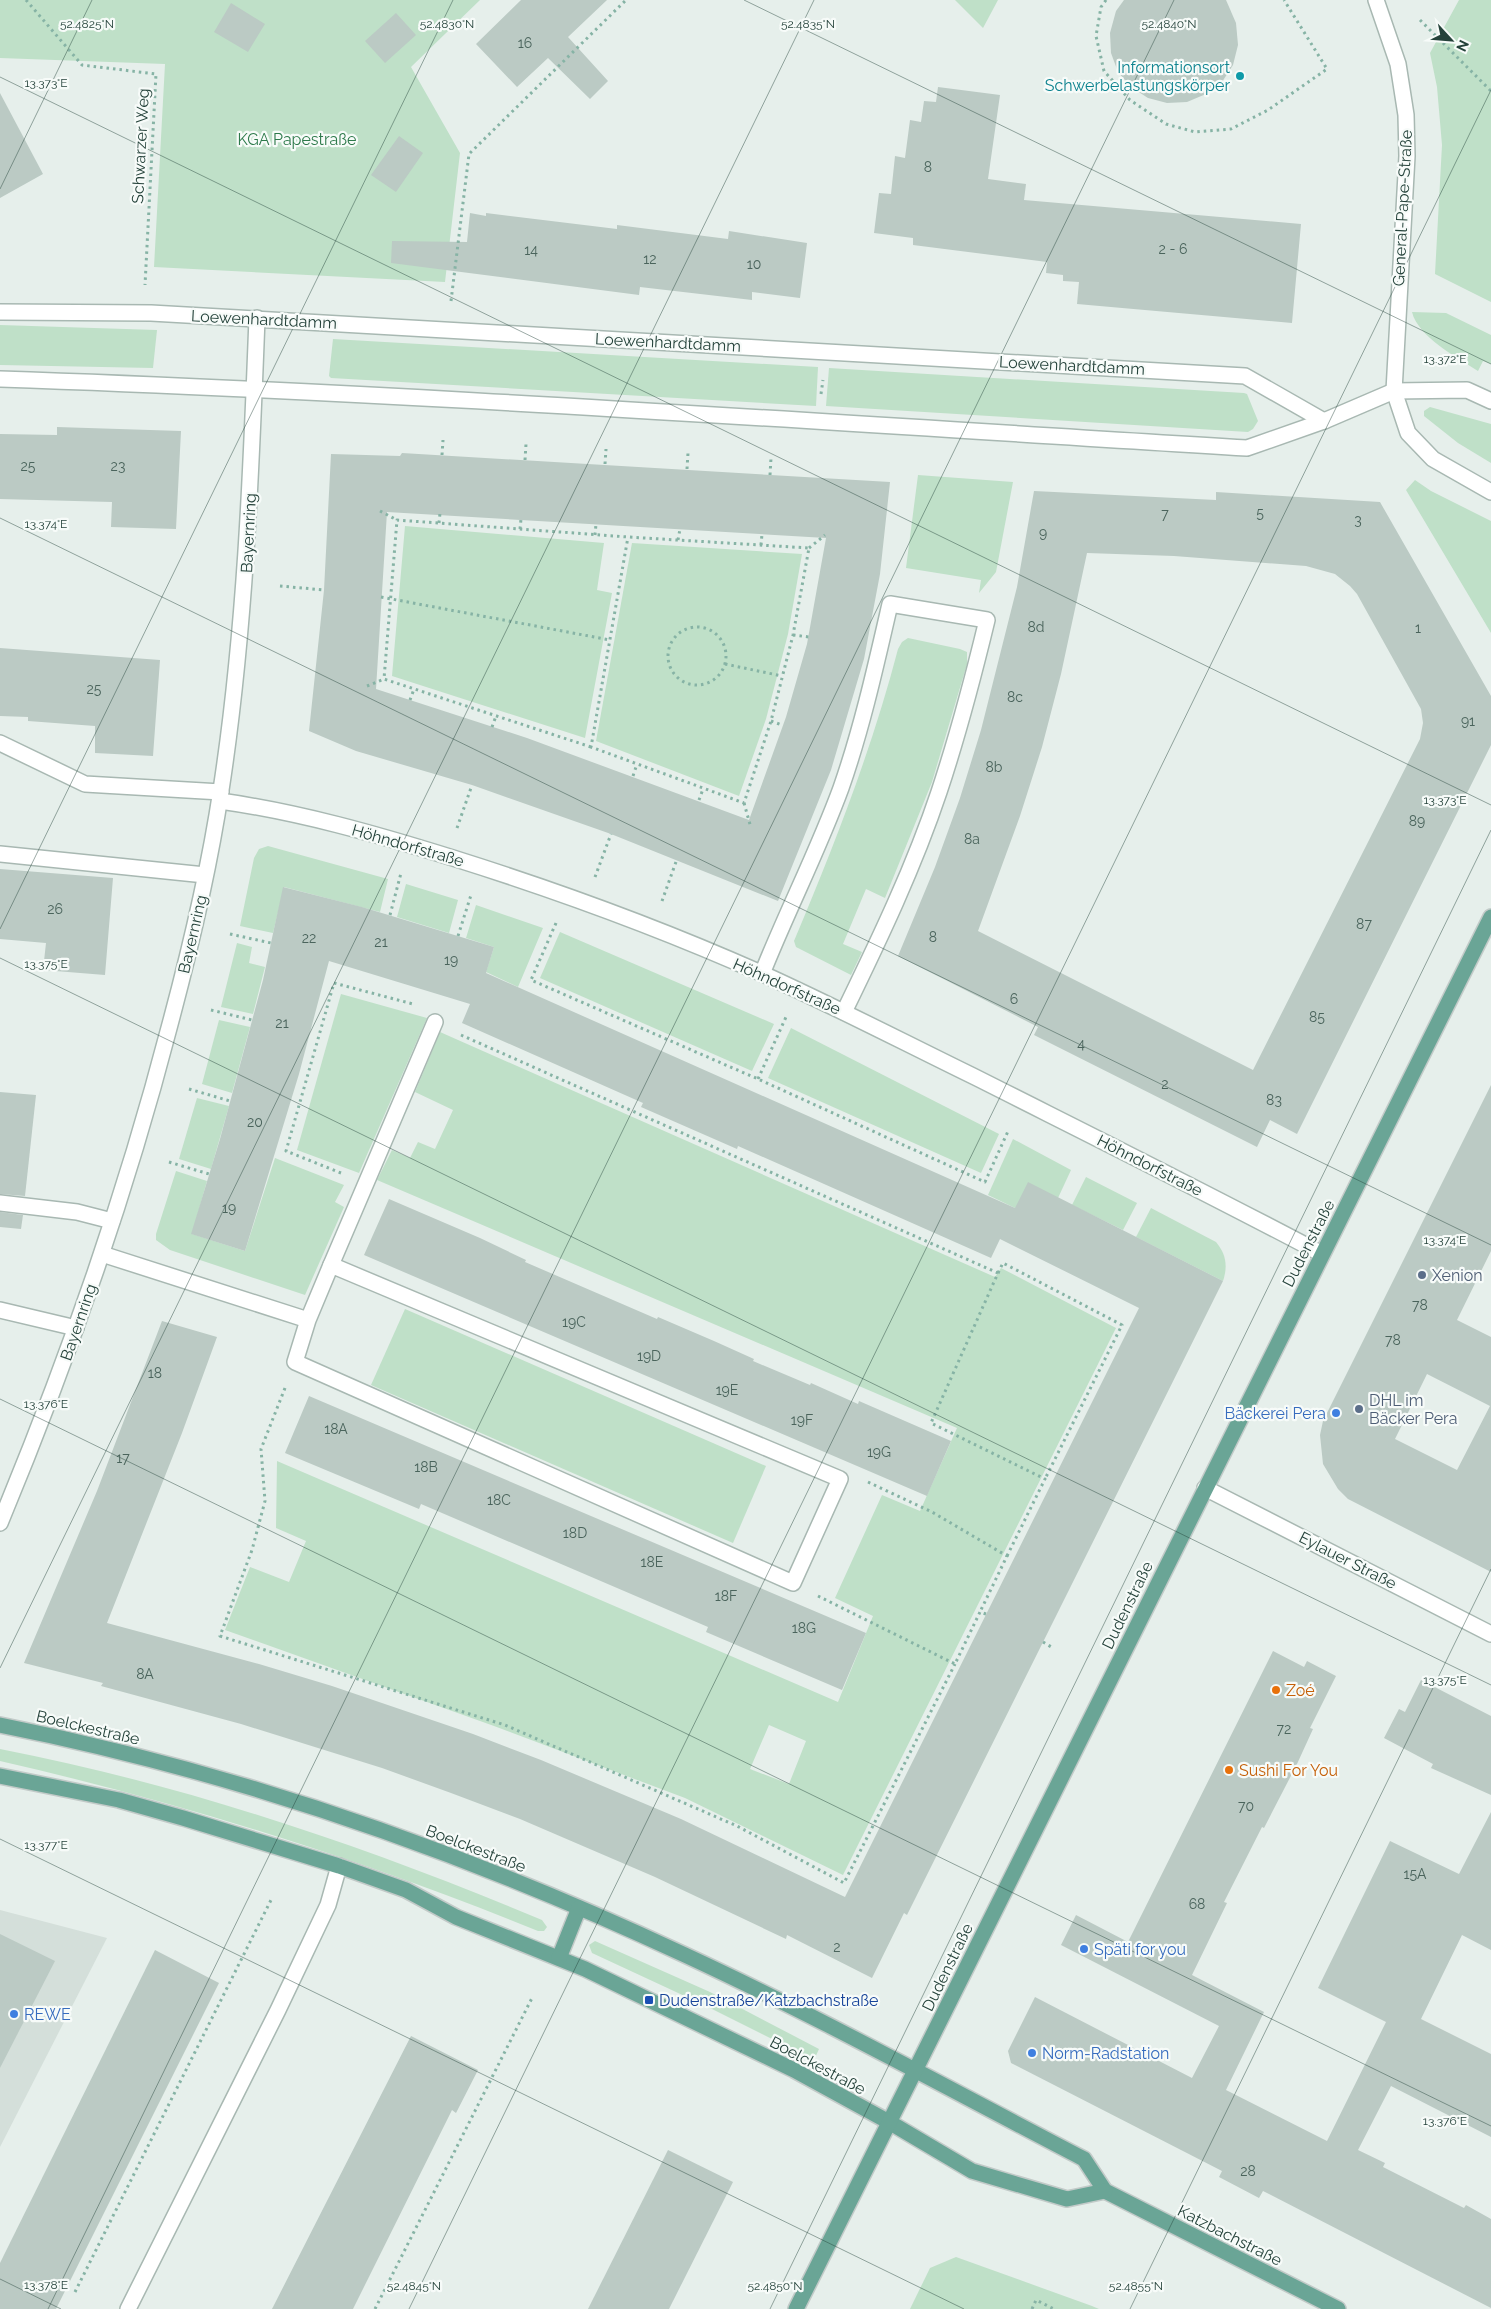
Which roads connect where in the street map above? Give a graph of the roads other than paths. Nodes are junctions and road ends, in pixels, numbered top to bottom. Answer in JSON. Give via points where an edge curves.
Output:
{"nodes":[{"id":1,"x":1376,"y":0,"type":"edge"},
{"id":2,"x":0,"y":312,"type":"edge"},
{"id":3,"x":256,"y":318,"type":"junction"},
{"id":4,"x":0,"y":379,"type":"edge"},
{"id":5,"x":254,"y":390,"type":"junction"},
{"id":6,"x":1394,"y":391,"type":"junction"},
{"id":7,"x":1491,"y":401,"type":"edge"},
{"id":8,"x":1324,"y":421,"type":"junction"},
{"id":9,"x":1491,"y":492,"type":"edge"},
{"id":10,"x":0,"y":743,"type":"edge"},
{"id":11,"x":220,"y":796,"type":"junction"},
{"id":12,"x":0,"y":854,"type":"edge"},
{"id":13,"x":205,"y":875,"type":"junction"},
{"id":14,"x":1491,"y":917,"type":"edge"},
{"id":15,"x":762,"y":974,"type":"junction"},
{"id":16,"x":844,"y":1012,"type":"junction"},
{"id":17,"x":435,"y":1022,"type":"road end"},
{"id":18,"x":0,"y":1203,"type":"edge"},
{"id":19,"x":112,"y":1221,"type":"junction"},
{"id":20,"x":102,"y":1254,"type":"junction"},
{"id":21,"x":1322,"y":1254,"type":"junction"},
{"id":22,"x":331,"y":1265,"type":"junction"},
{"id":23,"x":0,"y":1310,"type":"edge"},
{"id":24,"x":308,"y":1320,"type":"junction"},
{"id":25,"x":76,"y":1328,"type":"junction"},
{"id":26,"x":1205,"y":1488,"type":"junction"},
{"id":27,"x":0,"y":1523,"type":"edge"},
{"id":28,"x":1491,"y":1634,"type":"edge"},
{"id":29,"x":0,"y":1725,"type":"edge"},
{"id":30,"x":0,"y":1776,"type":"edge"},
{"id":31,"x":339,"y":1866,"type":"junction"},
{"id":32,"x":579,"y":1908,"type":"junction"},
{"id":33,"x":558,"y":1958,"type":"junction"},
{"id":34,"x":915,"y":2071,"type":"junction"},
{"id":35,"x":889,"y":2122,"type":"junction"},
{"id":36,"x":1105,"y":2191,"type":"junction"},
{"id":37,"x":128,"y":2309,"type":"edge"},
{"id":38,"x":796,"y":2309,"type":"edge"},
{"id":39,"x":1338,"y":2309,"type":"edge"}],
"edges":[{"from":1,"to":6,"type":"street","name":"General-Pape-Straße","via":[[1398,64],[1406,115],[1407,156]]},
{"from":2,"to":3,"type":"street","name":"Loewenhardtdamm","via":[[151,313]]},
{"from":3,"to":5,"type":"street","name":"Bayernring"},
{"from":3,"to":8,"type":"street","name":"Loewenhardtdamm","via":[[1245,376]]},
{"from":4,"to":5,"type":"street"},
{"from":5,"to":8,"type":"street","via":[[1247,448]]},
{"from":5,"to":11,"type":"street","name":"Bayernring","via":[[244,590]]},
{"from":6,"to":7,"type":"street","via":[[1467,390]]},
{"from":6,"to":8,"type":"street"},
{"from":6,"to":9,"type":"street","via":[[1408,433],[1432,458]]},
{"from":10,"to":11,"type":"street","name":"Höhndorfstraße","via":[[85,784]]},
{"from":11,"to":13,"type":"street","name":"Bayernring"},
{"from":11,"to":15,"type":"street","name":"Höhndorfstraße","via":[[403,842],[490,870],[584,902]]},
{"from":12,"to":13,"type":"street"},
{"from":13,"to":19,"type":"street","name":"Bayernring","via":[[160,1065]]},
{"from":14,"to":21,"type":"main road","name":"Dudenstraße"},
{"from":15,"to":16,"type":"street","name":"Höhndorfstraße"},
{"from":15,"to":16,"type":"street","via":[[841,787],[871,687],[890,604],[987,620],[968,698],[939,793],[907,874]]},
{"from":16,"to":21,"type":"street","name":"Höhndorfstraße"},
{"from":17,"to":22,"type":"street"},
{"from":18,"to":19,"type":"street","via":[[77,1212]]},
{"from":19,"to":20,"type":"street","name":"Bayernring"},
{"from":20,"to":24,"type":"street"},
{"from":20,"to":25,"type":"street","name":"Bayernring"},
{"from":21,"to":26,"type":"main road","name":"Dudenstraße"},
{"from":22,"to":24,"type":"street"},
{"from":22,"to":24,"type":"street","via":[[840,1479],[793,1583],[295,1362]]},
{"from":23,"to":25,"type":"street"},
{"from":25,"to":27,"type":"street","name":"Bayernring"},
{"from":26,"to":28,"type":"street","name":"Eylauer Straße"},
{"from":26,"to":34,"type":"main road","name":"Dudenstraße"},
{"from":29,"to":32,"type":"main road","name":"Boelckestraße","via":[[120,1752],[300,1803],[476,1866]]},
{"from":30,"to":31,"type":"main road","name":"Boelckestraße","via":[[120,1800]]},
{"from":31,"to":33,"type":"main road","name":"Boelckestraße","via":[[406,1890],[456,1916]]},
{"from":31,"to":37,"type":"street","via":[[328,1905],[278,2010]]},
{"from":32,"to":33,"type":"main road"},
{"from":32,"to":34,"type":"main road","name":"Boelckestraße","via":[[754,1988]]},
{"from":33,"to":35,"type":"main road","name":"Boelckestraße","via":[[785,2066]]},
{"from":34,"to":35,"type":"main road","name":"Dudenstraße"},
{"from":34,"to":36,"type":"main road","name":"Katzbachstraße","via":[[1084,2159]]},
{"from":35,"to":36,"type":"main road","via":[[972,2172],[1067,2199]]},
{"from":35,"to":38,"type":"main road","name":"Dudenstraße"},
{"from":36,"to":39,"type":"main road","name":"Katzbachstraße"}]}
